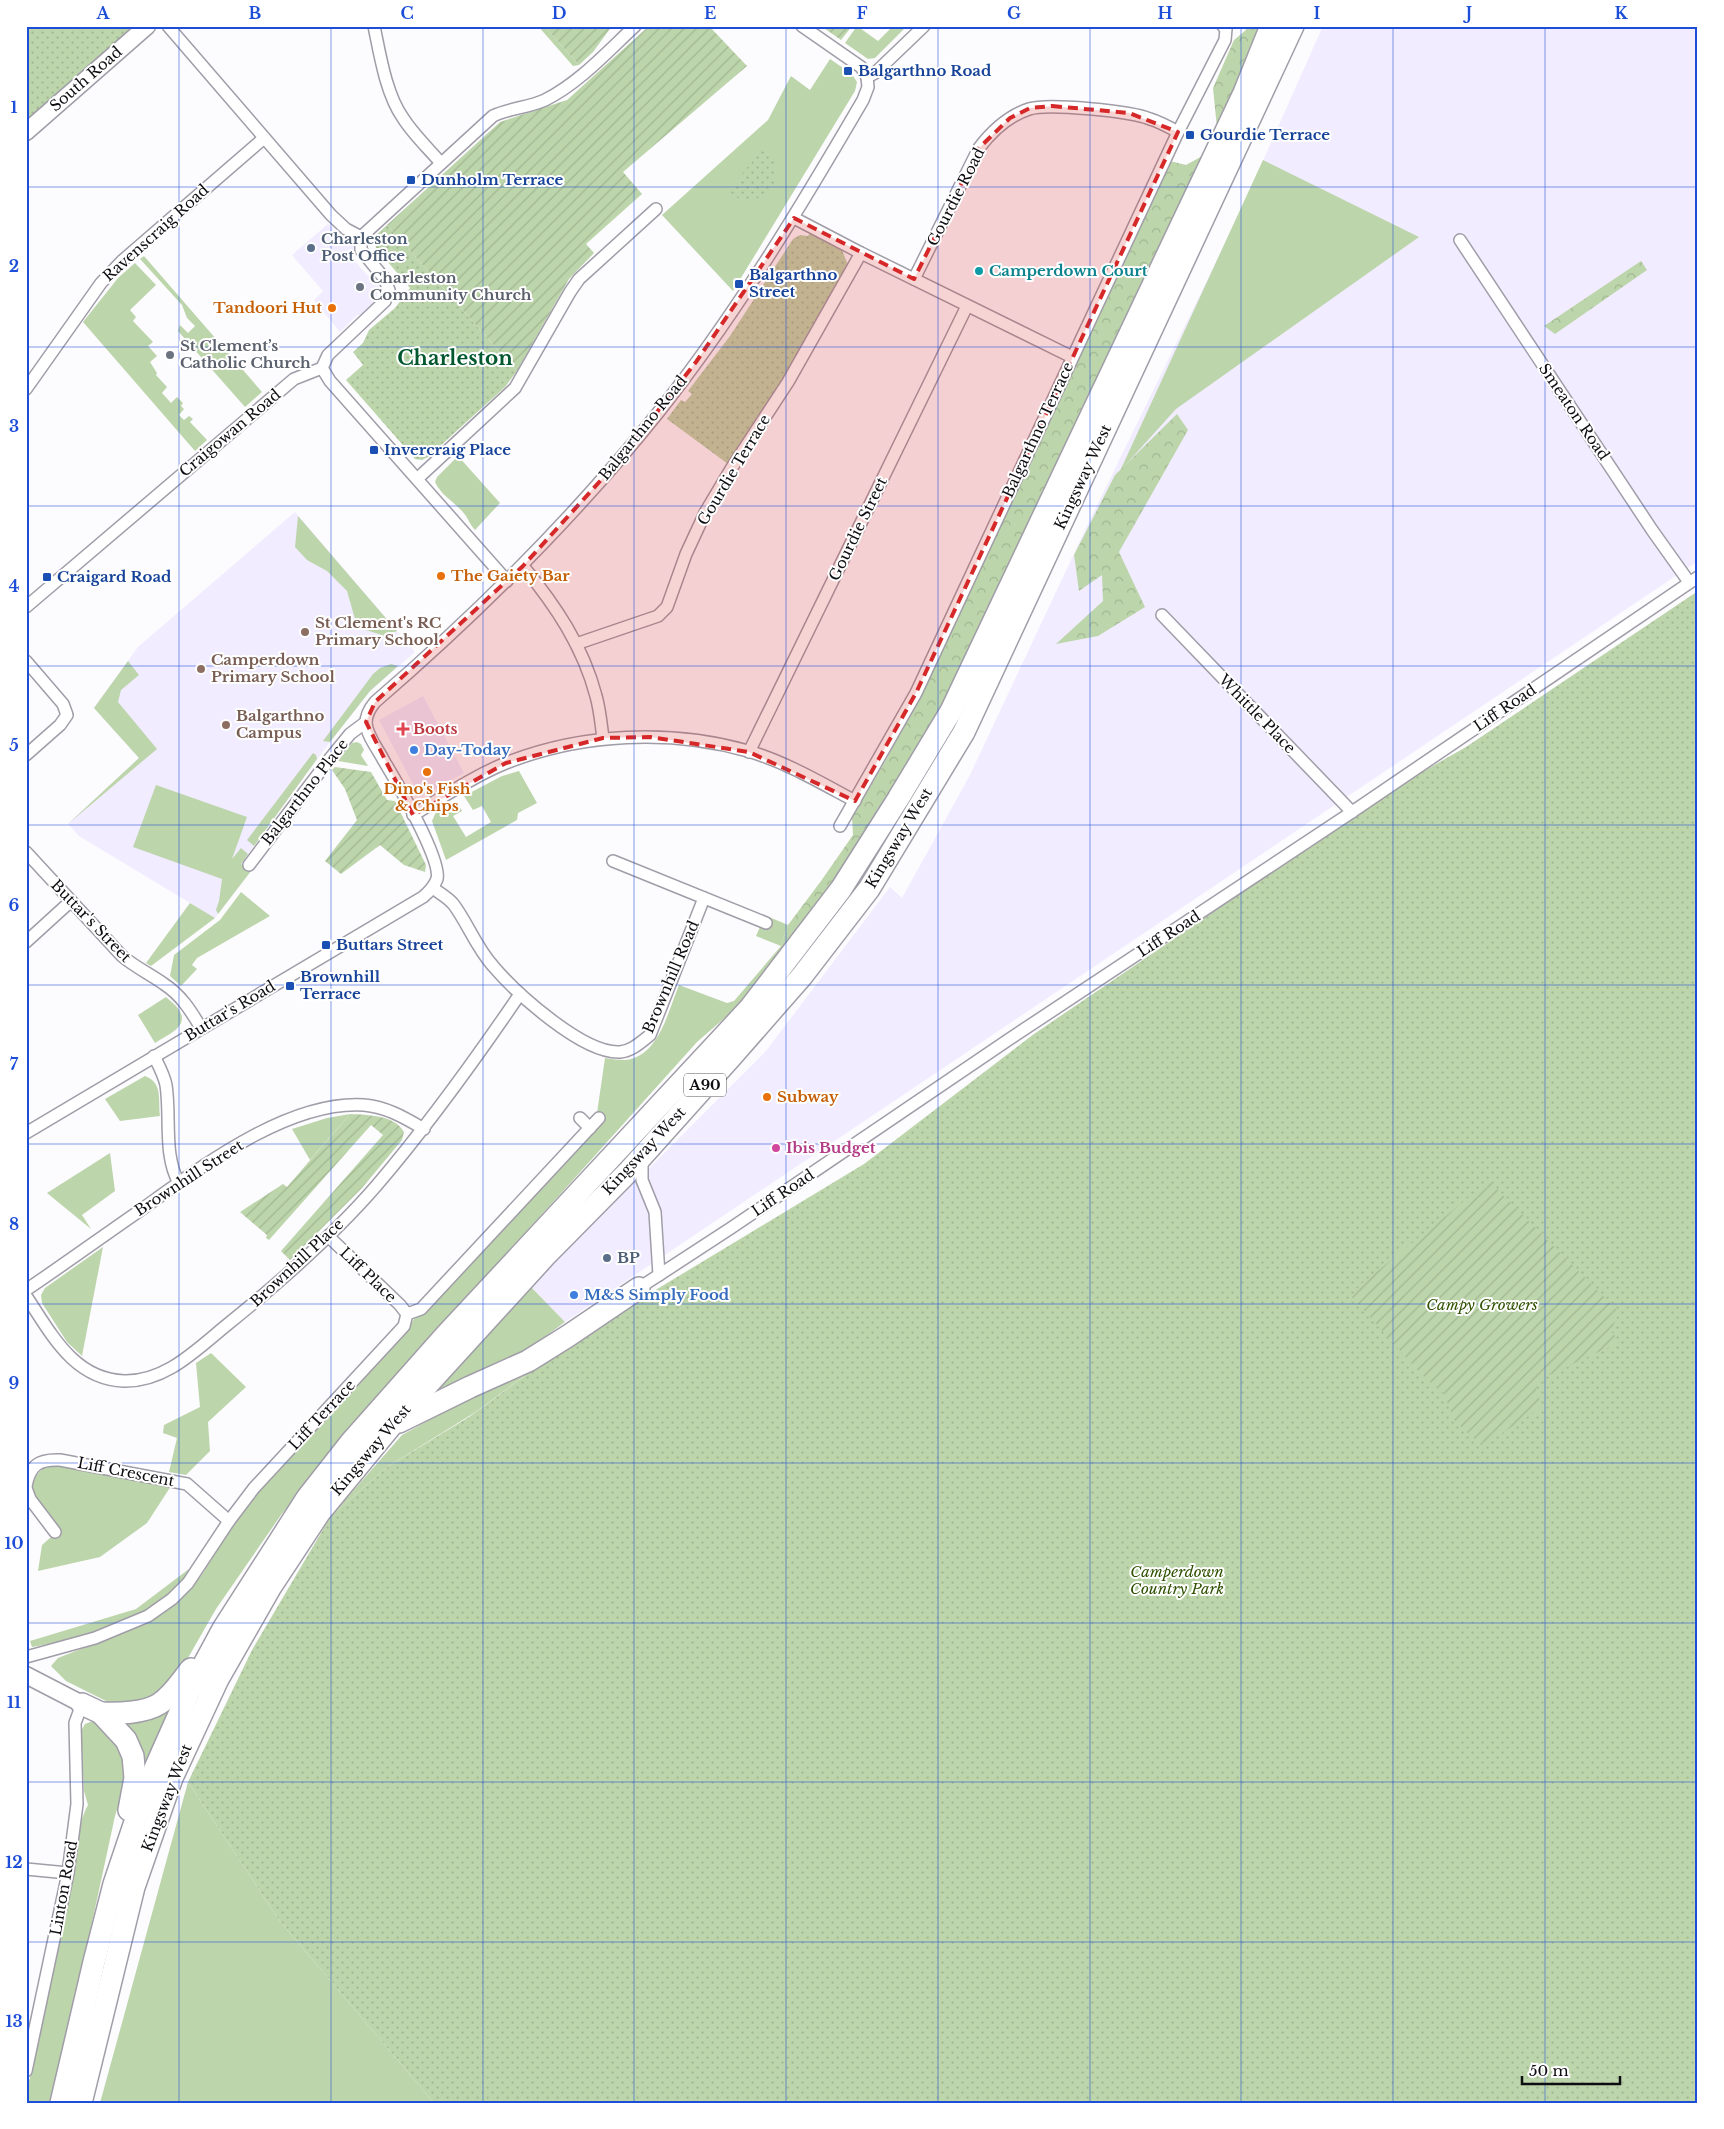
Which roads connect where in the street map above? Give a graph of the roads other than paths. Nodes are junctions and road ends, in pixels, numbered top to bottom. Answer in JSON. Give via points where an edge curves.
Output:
{"nodes":[{"id":1,"x":147,"y":26,"type":"edge"},
{"id":2,"x":168,"y":26,"type":"edge"},
{"id":3,"x":374,"y":26,"type":"edge"},
{"id":4,"x":635,"y":26,"type":"edge"},
{"id":5,"x":802,"y":26,"type":"edge"},
{"id":6,"x":924,"y":26,"type":"edge"},
{"id":7,"x":1271,"y":26,"type":"edge"},
{"id":8,"x":1292,"y":26,"type":"edge"},
{"id":9,"x":1224,"y":28,"type":"edge"},
{"id":10,"x":867,"y":77,"type":"junction"},
{"id":11,"x":26,"y":132,"type":"edge"},
{"id":12,"x":1178,"y":132,"type":"junction"},
{"id":13,"x":264,"y":138,"type":"junction"},
{"id":14,"x":440,"y":162,"type":"junction"},
{"id":15,"x":656,"y":209,"type":"dead end"},
{"id":16,"x":794,"y":218,"type":"junction"},
{"id":17,"x":361,"y":237,"type":"junction"},
{"id":18,"x":1460,"y":240,"type":"dead end"},
{"id":19,"x":861,"y":253,"type":"junction"},
{"id":20,"x":914,"y":279,"type":"junction"},
{"id":21,"x":967,"y":306,"type":"junction"},
{"id":22,"x":1072,"y":357,"type":"junction"},
{"id":23,"x":322,"y":368,"type":"junction"},
{"id":24,"x":28,"y":383,"type":"edge"},
{"id":25,"x":417,"y":479,"type":"junction"},
{"id":26,"x":523,"y":566,"type":"junction"},
{"id":27,"x":1694,"y":580,"type":"edge"},
{"id":28,"x":507,"y":581,"type":"junction"},
{"id":29,"x":26,"y":607,"type":"edge"},
{"id":30,"x":1162,"y":616,"type":"dead end"},
{"id":31,"x":576,"y":644,"type":"junction"},
{"id":32,"x":26,"y":661,"type":"edge"},
{"id":33,"x":366,"y":722,"type":"junction"},
{"id":34,"x":603,"y":738,"type":"junction"},
{"id":35,"x":749,"y":752,"type":"junction"},
{"id":36,"x":26,"y":755,"type":"edge"},
{"id":37,"x":855,"y":801,"type":"junction"},
{"id":38,"x":1352,"y":812,"type":"junction"},
{"id":39,"x":413,"y":815,"type":"junction"},
{"id":40,"x":840,"y":826,"type":"dead end"},
{"id":41,"x":26,"y":852,"type":"edge"},
{"id":42,"x":613,"y":861,"type":"dead end"},
{"id":43,"x":249,"y":865,"type":"dead end"},
{"id":44,"x":432,"y":888,"type":"junction"},
{"id":45,"x":704,"y":898,"type":"junction"},
{"id":46,"x":71,"y":901,"type":"junction"},
{"id":47,"x":766,"y":923,"type":"dead end"},
{"id":48,"x":26,"y":942,"type":"edge"},
{"id":49,"x":520,"y":994,"type":"junction"},
{"id":50,"x":201,"y":1028,"type":"junction"},
{"id":51,"x":154,"y":1056,"type":"junction"},
{"id":52,"x":580,"y":1118,"type":"dead end"},
{"id":53,"x":599,"y":1118,"type":"dead end"},
{"id":54,"x":590,"y":1128,"type":"junction"},
{"id":55,"x":424,"y":1129,"type":"junction"},
{"id":56,"x":26,"y":1133,"type":"edge"},
{"id":57,"x":642,"y":1156,"type":"junction"},
{"id":58,"x":179,"y":1183,"type":"junction"},
{"id":59,"x":328,"y":1236,"type":"junction"},
{"id":60,"x":659,"y":1275,"type":"junction"},
{"id":61,"x":638,"y":1288,"type":"joint"},
{"id":62,"x":26,"y":1290,"type":"edge"},
{"id":63,"x":26,"y":1296,"type":"edge"},
{"id":64,"x":407,"y":1314,"type":"junction"},
{"id":65,"x":391,"y":1426,"type":"junction"},
{"id":66,"x":26,"y":1487,"type":"edge"},
{"id":67,"x":229,"y":1521,"type":"junction"},
{"id":68,"x":55,"y":1532,"type":"dead end"},
{"id":69,"x":223,"y":1629,"type":"junction"},
{"id":70,"x":26,"y":1657,"type":"edge"},
{"id":71,"x":26,"y":1675,"type":"edge"},
{"id":72,"x":91,"y":1709,"type":"junction"},
{"id":73,"x":26,"y":1870,"type":"edge"},
{"id":74,"x":68,"y":1873,"type":"junction"},
{"id":75,"x":114,"y":1884,"type":"junction"},
{"id":76,"x":26,"y":2071,"type":"edge"},
{"id":77,"x":61,"y":2103,"type":"edge"},
{"id":78,"x":82,"y":2103,"type":"edge"}],
"edges":[{"from":1,"to":11,"type":"street","name":"South Road"},
{"from":2,"to":13,"type":"street"},
{"from":3,"to":14,"type":"street","via":[[381,62],[397,109]]},
{"from":4,"to":14,"type":"street","via":[[559,93],[492,116]]},
{"from":5,"to":10,"type":"street","via":[[861,67]]},
{"from":6,"to":10,"type":"street"},
{"from":7,"to":69,"type":"highway","name":"Kingsway West","number":"A90","via":[[1244,93],[951,710],[840,889],[750,1008],[445,1336],[351,1442],[308,1498]]},
{"from":8,"to":57,"type":"highway","name":"Kingsway West","number":"A90","via":[[964,732],[869,889],[802,976]]},
{"from":9,"to":12,"type":"street","name":"Balgarthno Terrace","via":[[1225,40]]},
{"from":10,"to":16,"type":"street","name":"Balgarthno Road","via":[[868,87],[863,100]]},
{"from":12,"to":20,"type":"street","name":"Gourdie Road","via":[[1150,118],[1130,113],[1062,107],[1030,108],[1010,118],[979,148]]},
{"from":12,"to":22,"type":"street","name":"Balgarthno Terrace"},
{"from":13,"to":17,"type":"street","via":[[331,215]]},
{"from":13,"to":24,"type":"street","name":"Ravenscraig Road","via":[[122,261],[101,283]]},
{"from":14,"to":17,"type":"street"},
{"from":15,"to":25,"type":"street","via":[[579,279],[515,388]]},
{"from":16,"to":19,"type":"street"},
{"from":16,"to":26,"type":"street","name":"Balgarthno Road","via":[[742,298],[658,413]]},
{"from":17,"to":23,"type":"street","via":[[361,250],[384,278],[389,290],[385,301],[328,355]]},
{"from":18,"to":27,"type":"street","name":"Smeaton Road","via":[[1652,530]]},
{"from":19,"to":20,"type":"street"},
{"from":19,"to":31,"type":"street","name":"Gourdie Terrace","via":[[788,382],[706,511],[686,554],[667,608],[658,616]]},
{"from":20,"to":21,"type":"street"},
{"from":21,"to":22,"type":"street"},
{"from":21,"to":35,"type":"street","name":"Gourdie Street"},
{"from":22,"to":37,"type":"street","name":"Balgarthno Terrace","via":[[916,693]]},
{"from":23,"to":25,"type":"street"},
{"from":23,"to":29,"type":"street","name":"Craigowan Road","via":[[294,379]]},
{"from":25,"to":28,"type":"street"},
{"from":26,"to":28,"type":"street","name":"Balgarthno Road"},
{"from":26,"to":31,"type":"street","via":[[555,608]]},
{"from":27,"to":38,"type":"street","name":"Liff Road"},
{"from":28,"to":33,"type":"street","name":"Balgarthno Road","via":[[374,702]]},
{"from":30,"to":38,"type":"street","name":"Whittle Place"},
{"from":31,"to":34,"type":"street","via":[[596,697]]},
{"from":32,"to":36,"type":"street","via":[[63,704],[67,715]]},
{"from":33,"to":39,"type":"street","via":[[370,737]]},
{"from":33,"to":43,"type":"street","name":"Balgarthno Place","via":[[350,734]]},
{"from":34,"to":35,"type":"street","via":[[702,742]]},
{"from":34,"to":39,"type":"street","via":[[554,748],[506,763]]},
{"from":35,"to":37,"type":"street","via":[[793,769]]},
{"from":37,"to":40,"type":"street","name":"Balgarthno Terrace"},
{"from":38,"to":60,"type":"street","name":"Liff Road"},
{"from":39,"to":44,"type":"street","via":[[437,865],[437,878]]},
{"from":41,"to":46,"type":"street","name":"Buttar's Street"},
{"from":42,"to":45,"type":"street"},
{"from":44,"to":49,"type":"street","name":"Brownhill Road","via":[[453,903],[474,942]]},
{"from":44,"to":50,"type":"street","name":"Buttar's Road","via":[[423,897]]},
{"from":45,"to":47,"type":"street"},
{"from":45,"to":49,"type":"street","name":"Brownhill Road","via":[[650,1035],[636,1046],[621,1052],[584,1041],[553,1022]]},
{"from":46,"to":48,"type":"street"},
{"from":46,"to":50,"type":"street","name":"Buttar's Street","via":[[122,956],[175,992]]},
{"from":49,"to":55,"type":"street","name":"Brownhill Place"},
{"from":50,"to":51,"type":"street","name":"Buttar's Road"},
{"from":51,"to":56,"type":"street","name":"Buttar's Road"},
{"from":51,"to":58,"type":"street","via":[[166,1086],[172,1170]]},
{"from":52,"to":54,"type":"street"},
{"from":53,"to":54,"type":"street","name":"Liff Terrace"},
{"from":54,"to":64,"type":"street","name":"Liff Terrace","via":[[421,1308]]},
{"from":55,"to":58,"type":"street","name":"Brownhill Street","via":[[394,1112],[365,1105],[334,1107],[297,1117],[260,1133],[221,1154]]},
{"from":55,"to":59,"type":"street","name":"Brownhill Place"},
{"from":57,"to":60,"type":"street","via":[[642,1180],[654,1212]]},
{"from":57,"to":65,"type":"highway","name":"Kingsway West","number":"A90","via":[[457,1351]]},
{"from":58,"to":62,"type":"street","name":"Brownhill Street"},
{"from":59,"to":63,"type":"street","name":"Brownhill Place","via":[[198,1349],[176,1366],[150,1378],[124,1381],[101,1377],[81,1368],[61,1348]]},
{"from":59,"to":64,"type":"street","name":"Liff Place"},
{"from":60,"to":61,"type":"street","name":"Liff Road"},
{"from":61,"to":65,"type":"highway","via":[[528,1361]]},
{"from":64,"to":67,"type":"street","name":"Liff Terrace","via":[[404,1326],[254,1488]]},
{"from":65,"to":78,"type":"highway","name":"Kingsway West","number":"A90","via":[[320,1512],[270,1588],[218,1679],[172,1778],[134,1887]]},
{"from":66,"to":67,"type":"street","name":"Liff Crescent","via":[[28,1474],[36,1464],[47,1459],[60,1460],[187,1484]]},
{"from":66,"to":68,"type":"street","name":"Liff Crescent","via":[[30,1499]]},
{"from":67,"to":70,"type":"street","name":"Liff Terrace","via":[[188,1583],[148,1616],[96,1638]]},
{"from":69,"to":72,"type":"highway","via":[[158,1706],[121,1714]]},
{"from":69,"to":75,"type":"highway","name":"Kingsway West","number":"A90","via":[[189,1692],[156,1766]]},
{"from":71,"to":72,"type":"street"},
{"from":72,"to":74,"type":"street","name":"Linton Road","via":[[75,1723],[77,1804]]},
{"from":72,"to":75,"type":"highway","via":[[126,1740],[134,1763],[135,1778]]},
{"from":73,"to":74,"type":"street"},
{"from":74,"to":76,"type":"street","name":"Linton Road"},
{"from":75,"to":77,"type":"highway","name":"Kingsway West","number":"A90"}]}
